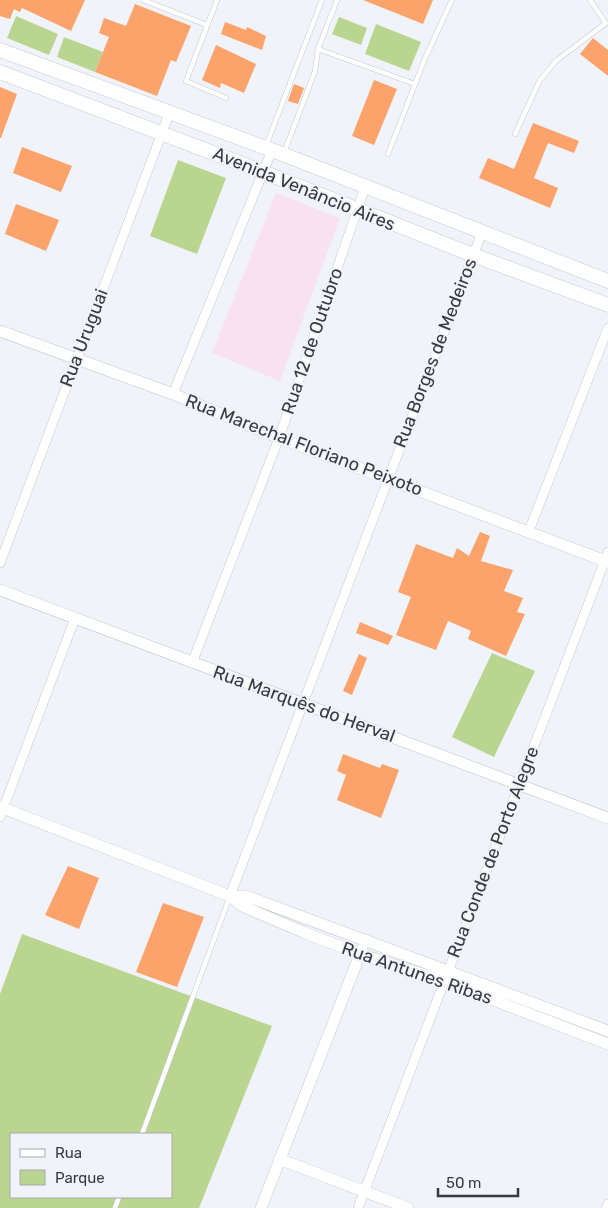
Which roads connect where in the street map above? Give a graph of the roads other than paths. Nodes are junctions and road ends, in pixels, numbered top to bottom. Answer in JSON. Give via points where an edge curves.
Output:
{"nodes":[{"id":1,"x":143,"y":0,"type":"edge"},
{"id":2,"x":217,"y":0,"type":"edge"},
{"id":3,"x":322,"y":0,"type":"edge"},
{"id":4,"x":337,"y":0,"type":"edge"},
{"id":5,"x":452,"y":0,"type":"edge"},
{"id":6,"x":590,"y":0,"type":"edge"},
{"id":7,"x":208,"y":25,"type":"junction"},
{"id":8,"x":318,"y":49,"type":"junction"},
{"id":9,"x":0,"y":50,"type":"edge"},
{"id":10,"x":0,"y":72,"type":"edge"},
{"id":11,"x":415,"y":84,"type":"junction"},
{"id":12,"x":226,"y":98,"type":"dead end"},
{"id":13,"x":169,"y":114,"type":"junction"},
{"id":14,"x":162,"y":134,"type":"junction"},
{"id":15,"x":515,"y":134,"type":"dead end"},
{"id":16,"x":273,"y":151,"type":"junction"},
{"id":17,"x":388,"y":154,"type":"dead end"},
{"id":18,"x":263,"y":172,"type":"junction"},
{"id":19,"x":365,"y":187,"type":"junction"},
{"id":20,"x":357,"y":210,"type":"junction"},
{"id":21,"x":482,"y":232,"type":"junction"},
{"id":22,"x":473,"y":256,"type":"junction"},
{"id":23,"x":566,"y":265,"type":"junction"},
{"id":24,"x":608,"y":281,"type":"edge"},
{"id":25,"x":558,"y":287,"type":"junction"},
{"id":26,"x":608,"y":305,"type":"edge"},
{"id":27,"x":608,"y":328,"type":"edge"},
{"id":28,"x":0,"y":331,"type":"edge"},
{"id":29,"x":76,"y":360,"type":"junction"},
{"id":30,"x":174,"y":394,"type":"junction"},
{"id":31,"x":279,"y":438,"type":"junction"},
{"id":32,"x":388,"y":478,"type":"junction"},
{"id":33,"x":529,"y":531,"type":"junction"},
{"id":34,"x":607,"y":558,"type":"edge"},
{"id":35,"x":0,"y":563,"type":"edge"},
{"id":36,"x":0,"y":590,"type":"edge"},
{"id":37,"x":75,"y":618,"type":"junction"},
{"id":38,"x":192,"y":663,"type":"junction"},
{"id":39,"x":303,"y":704,"type":"junction"},
{"id":40,"x":518,"y":784,"type":"junction"},
{"id":41,"x":1,"y":811,"type":"edge"},
{"id":42,"x":608,"y":818,"type":"edge"},
{"id":43,"x":230,"y":896,"type":"junction"},
{"id":44,"x":308,"y":921,"type":"junction"},
{"id":45,"x":303,"y":932,"type":"junction"},
{"id":46,"x":365,"y":942,"type":"junction"},
{"id":47,"x":360,"y":954,"type":"junction"},
{"id":48,"x":446,"y":976,"type":"junction"},
{"id":49,"x":532,"y":1008,"type":"junction"},
{"id":50,"x":608,"y":1030,"type":"edge"},
{"id":51,"x":608,"y":1044,"type":"edge"},
{"id":52,"x":142,"y":1133,"type":"edge"},
{"id":53,"x":279,"y":1159,"type":"junction"},
{"id":54,"x":364,"y":1191,"type":"junction"},
{"id":55,"x":608,"y":1204,"type":"edge"},
{"id":56,"x":261,"y":1208,"type":"edge"},
{"id":57,"x":358,"y":1208,"type":"edge"},
{"id":58,"x":408,"y":1208,"type":"edge"},
{"id":59,"x":606,"y":1208,"type":"edge"}],
"edges":[{"from":1,"to":7,"type":"lane"},
{"from":2,"to":7,"type":"lane"},
{"from":3,"to":16,"type":"lane"},
{"from":4,"to":8,"type":"lane"},
{"from":5,"to":11,"type":"lane"},
{"from":6,"to":15,"type":"lane","via":[[606,23],[556,61],[540,80]]},
{"from":7,"to":12,"type":"lane","via":[[186,81]]},
{"from":8,"to":11,"type":"lane"},
{"from":8,"to":16,"type":"lane","via":[[314,72]]},
{"from":9,"to":13,"type":"main road","name":"Avenida Venâncio Aires"},
{"from":10,"to":14,"type":"main road","name":"Avenida Venâncio Aires"},
{"from":11,"to":17,"type":"lane"},
{"from":13,"to":14,"type":"street","name":"Rua Uruguai"},
{"from":13,"to":16,"type":"main road","name":"Avenida Venâncio Aires"},
{"from":14,"to":18,"type":"main road","name":"Avenida Venâncio Aires"},
{"from":14,"to":29,"type":"street","name":"Rua Uruguai"},
{"from":16,"to":18,"type":"street"},
{"from":16,"to":19,"type":"main road","name":"Avenida Venâncio Aires"},
{"from":18,"to":20,"type":"main road","name":"Avenida Venâncio Aires"},
{"from":18,"to":30,"type":"street"},
{"from":19,"to":20,"type":"street","name":"Rua 12 de Outubro"},
{"from":19,"to":21,"type":"main road","name":"Avenida Venâncio Aires"},
{"from":20,"to":22,"type":"main road","name":"Avenida Venâncio Aires"},
{"from":20,"to":31,"type":"street","name":"Rua 12 de Outubro"},
{"from":21,"to":22,"type":"street","name":"Rua Borges de Medeiros"},
{"from":21,"to":23,"type":"main road","name":"Avenida Venâncio Aires"},
{"from":22,"to":25,"type":"main road","name":"Avenida Venâncio Aires"},
{"from":22,"to":32,"type":"street","name":"Rua Borges de Medeiros"},
{"from":23,"to":24,"type":"main road","name":"Avenida Venâncio Aires"},
{"from":23,"to":25,"type":"main road"},
{"from":25,"to":26,"type":"main road","name":"Avenida Venâncio Aires"},
{"from":27,"to":33,"type":"street"},
{"from":28,"to":29,"type":"street","name":"Rua Marechal Floriano Peixoto"},
{"from":29,"to":30,"type":"street","name":"Rua Marechal Floriano Peixoto"},
{"from":29,"to":35,"type":"street","name":"Rua Uruguai"},
{"from":30,"to":31,"type":"street","name":"Rua Marechal Floriano Peixoto"},
{"from":31,"to":32,"type":"street","name":"Rua Marechal Floriano Peixoto"},
{"from":31,"to":38,"type":"street","name":"Rua 12 de Outubro"},
{"from":32,"to":33,"type":"street","name":"Rua Marechal Floriano Peixoto"},
{"from":32,"to":39,"type":"street","name":"Rua Borges de Medeiros"},
{"from":33,"to":34,"type":"street","name":"Rua Marechal Floriano Peixoto"},
{"from":34,"to":40,"type":"street","name":"Rua Conde de Porto Alegre"},
{"from":36,"to":37,"type":"street","name":"Rua Marquês do Herval"},
{"from":37,"to":38,"type":"street","name":"Rua Marquês do Herval"},
{"from":37,"to":41,"type":"street"},
{"from":38,"to":39,"type":"street","name":"Rua Marquês do Herval"},
{"from":39,"to":40,"type":"street","name":"Rua Marquês do Herval"},
{"from":39,"to":43,"type":"street","name":"Rua Borges de Medeiros"},
{"from":40,"to":42,"type":"street","name":"Rua Marquês do Herval"},
{"from":40,"to":48,"type":"street","name":"Rua Conde de Porto Alegre"},
{"from":41,"to":43,"type":"street","name":"Rua Antunes Ribas"},
{"from":43,"to":44,"type":"street","name":"Rua Antunes Ribas","via":[[246,896]]},
{"from":43,"to":45,"type":"street","name":"Rua Antunes Ribas","via":[[242,906]]},
{"from":43,"to":52,"type":"lane"},
{"from":44,"to":45,"type":"street"},
{"from":44,"to":46,"type":"street","name":"Rua Antunes Ribas"},
{"from":45,"to":47,"type":"street","name":"Rua Antunes Ribas"},
{"from":46,"to":47,"type":"street"},
{"from":46,"to":48,"type":"street","name":"Rua Antunes Ribas"},
{"from":47,"to":48,"type":"street","name":"Rua Antunes Ribas"},
{"from":47,"to":53,"type":"street"},
{"from":48,"to":49,"type":"street","name":"Rua Antunes Ribas"},
{"from":48,"to":54,"type":"street","name":"Rua Conde de Porto Alegre"},
{"from":49,"to":50,"type":"street","name":"Rua Antunes Ribas"},
{"from":49,"to":51,"type":"street","name":"Rua Antunes Ribas"},
{"from":53,"to":54,"type":"street"},
{"from":53,"to":56,"type":"street"},
{"from":54,"to":57,"type":"street","name":"Rua Conde de Porto Alegre"},
{"from":54,"to":58,"type":"street"},
{"from":55,"to":59,"type":"street"}]}
